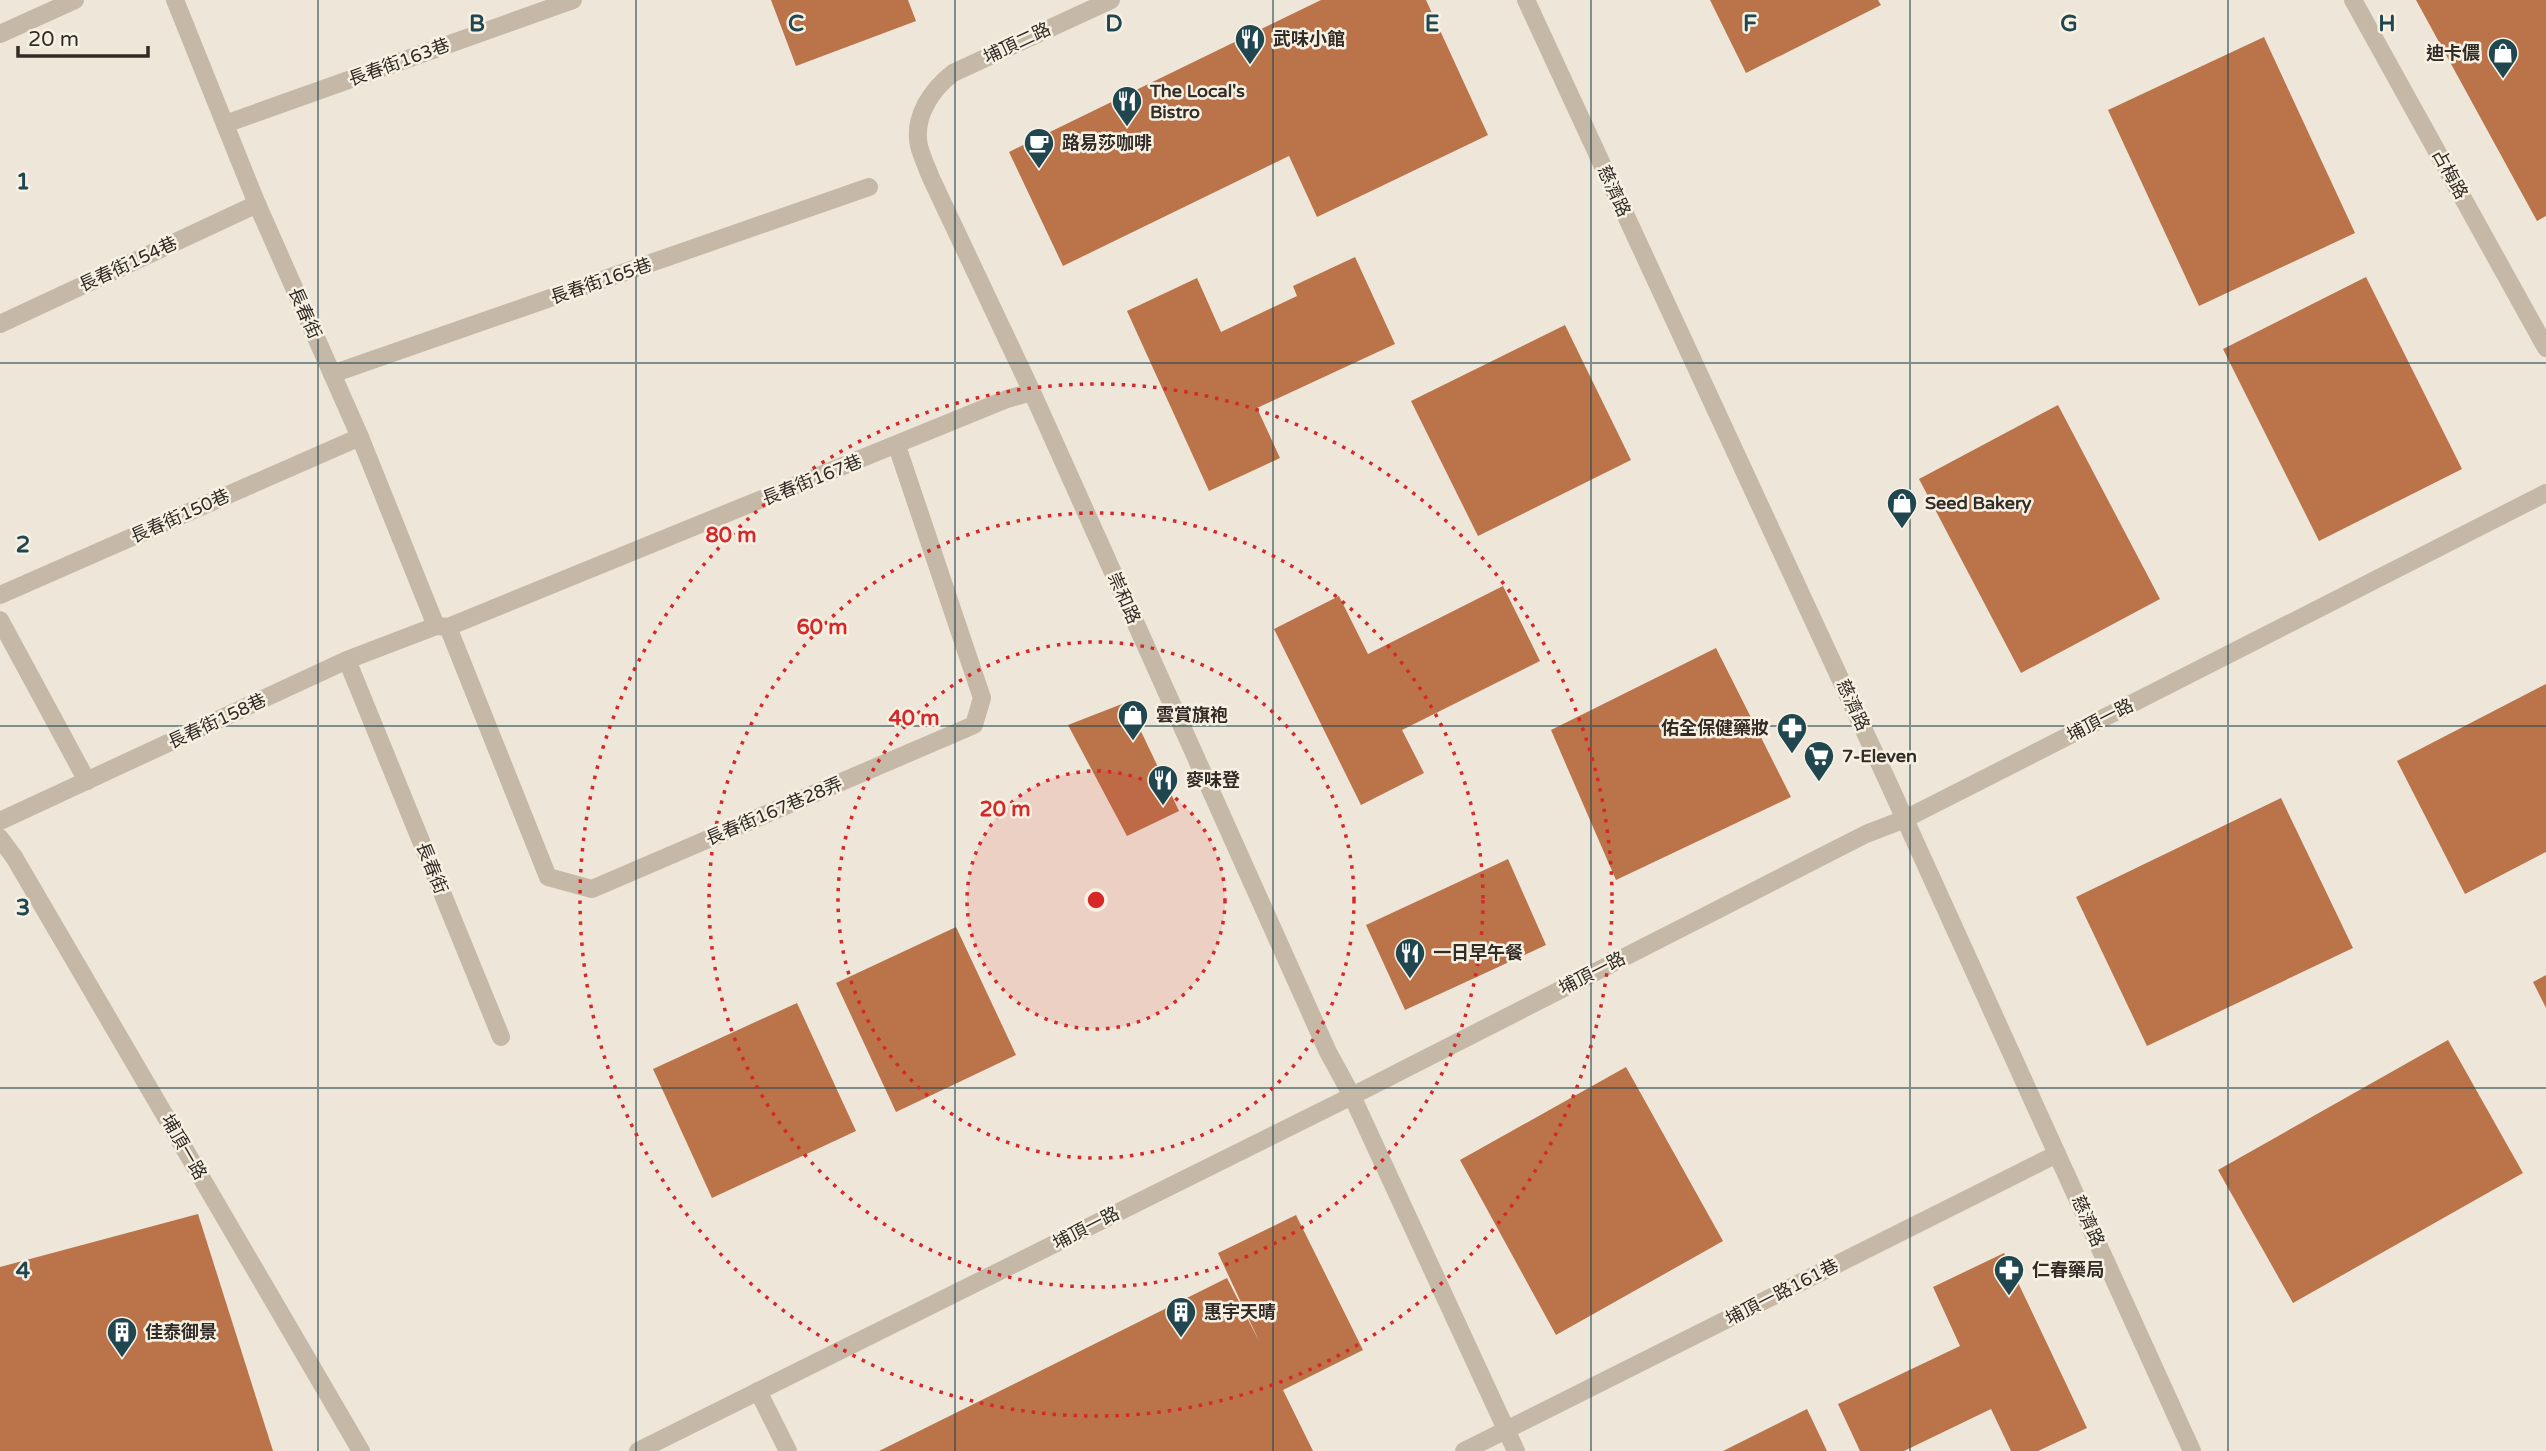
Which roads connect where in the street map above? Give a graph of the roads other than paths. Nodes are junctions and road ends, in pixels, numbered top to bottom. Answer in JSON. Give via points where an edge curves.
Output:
{"nodes":[{"id":1,"x":75,"y":0,"type":"edge"},
{"id":2,"x":176,"y":0,"type":"edge"},
{"id":3,"x":573,"y":0,"type":"edge"},
{"id":4,"x":1111,"y":0,"type":"edge"},
{"id":5,"x":1526,"y":0,"type":"edge"},
{"id":6,"x":2353,"y":0,"type":"edge"},
{"id":7,"x":0,"y":34,"type":"edge"},
{"id":8,"x":930,"y":97,"type":"joint"},
{"id":9,"x":225,"y":124,"type":"junction"},
{"id":10,"x":869,"y":187,"type":"dead end"},
{"id":11,"x":257,"y":204,"type":"junction"},
{"id":12,"x":0,"y":324,"type":"edge"},
{"id":13,"x":2546,"y":348,"type":"edge"},
{"id":14,"x":332,"y":374,"type":"junction"},
{"id":15,"x":1032,"y":392,"type":"junction"},
{"id":16,"x":360,"y":437,"type":"junction"},
{"id":17,"x":897,"y":446,"type":"junction"},
{"id":18,"x":2546,"y":493,"type":"edge"},
{"id":19,"x":0,"y":595,"type":"edge"},
{"id":20,"x":0,"y":620,"type":"edge"},
{"id":21,"x":442,"y":626,"type":"junction"},
{"id":22,"x":347,"y":660,"type":"junction"},
{"id":23,"x":87,"y":781,"type":"junction"},
{"id":24,"x":1905,"y":819,"type":"junction"},
{"id":25,"x":0,"y":821,"type":"edge"},
{"id":26,"x":0,"y":838,"type":"edge"},
{"id":27,"x":7,"y":854,"type":"edge"},
{"id":28,"x":500,"y":1037,"type":"dead end"},
{"id":29,"x":1352,"y":1096,"type":"junction"},
{"id":30,"x":2057,"y":1154,"type":"junction"},
{"id":31,"x":758,"y":1391,"type":"junction"},
{"id":32,"x":1506,"y":1431,"type":"junction"},
{"id":33,"x":361,"y":1451,"type":"edge"},
{"id":34,"x":638,"y":1451,"type":"edge"},
{"id":35,"x":789,"y":1451,"type":"edge"},
{"id":36,"x":1464,"y":1451,"type":"edge"},
{"id":37,"x":1516,"y":1451,"type":"edge"},
{"id":38,"x":2192,"y":1451,"type":"edge"}],
"edges":[{"from":1,"to":7,"type":"street"},
{"from":2,"to":9,"type":"street","name":"長春街"},
{"from":3,"to":9,"type":"street","name":"長春街163巷"},
{"from":4,"to":8,"type":"street","name":"埔頂二路","via":[[953,73]]},
{"from":5,"to":24,"type":"street","name":"慈濟路"},
{"from":6,"to":13,"type":"street","name":"占梅路"},
{"from":8,"to":15,"type":"street","name":"崇和路","via":[[918,119],[919,145]]},
{"from":9,"to":11,"type":"street","name":"長春街"},
{"from":10,"to":14,"type":"street","name":"長春街165巷"},
{"from":11,"to":12,"type":"street","name":"長春街154巷"},
{"from":11,"to":14,"type":"street","name":"長春街"},
{"from":14,"to":16,"type":"street","name":"長春街"},
{"from":15,"to":17,"type":"street","name":"長春街167巷"},
{"from":15,"to":29,"type":"street","name":"崇和路","via":[[1328,1052]]},
{"from":16,"to":19,"type":"street","name":"長春街150巷"},
{"from":16,"to":21,"type":"street","name":"長春街"},
{"from":17,"to":21,"type":"street","name":"長春街167巷"},
{"from":17,"to":21,"type":"street","name":"長春街167巷28弄","via":[[982,698],[974,725],[592,890],[548,877]]},
{"from":18,"to":24,"type":"street","name":"埔頂一路"},
{"from":20,"to":23,"type":"street"},
{"from":21,"to":22,"type":"street","name":"長春街158巷"},
{"from":22,"to":23,"type":"street","name":"長春街158巷"},
{"from":22,"to":28,"type":"street","name":"長春街"},
{"from":23,"to":25,"type":"street","name":"長春街158巷"},
{"from":24,"to":29,"type":"street","name":"埔頂一路","via":[[1866,834]]},
{"from":24,"to":30,"type":"street","name":"慈濟路"},
{"from":26,"to":27,"type":"street","name":"埔頂一路"},
{"from":27,"to":33,"type":"street","name":"埔頂一路"},
{"from":29,"to":31,"type":"street","name":"埔頂一路"},
{"from":29,"to":32,"type":"street"},
{"from":30,"to":32,"type":"street","name":"埔頂一路161巷"},
{"from":30,"to":38,"type":"street","name":"慈濟路"},
{"from":31,"to":34,"type":"street","name":"埔頂一路"},
{"from":31,"to":35,"type":"street"},
{"from":32,"to":36,"type":"street","name":"埔頂一路161巷"},
{"from":32,"to":37,"type":"street"}]}
